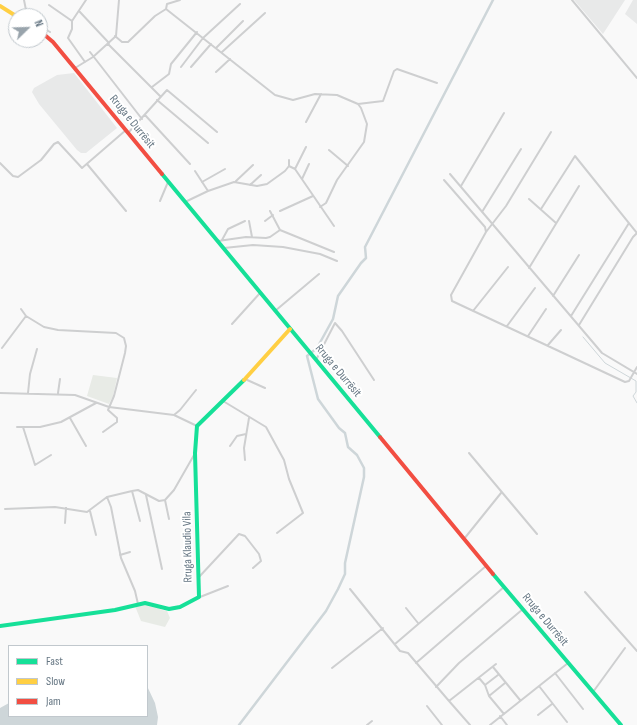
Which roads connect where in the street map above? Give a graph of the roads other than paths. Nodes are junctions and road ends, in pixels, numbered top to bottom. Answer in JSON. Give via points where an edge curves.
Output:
{"nodes":[{"id":1,"x":86,"y":0,"type":"edge"},
{"id":2,"x":119,"y":0,"type":"edge"},
{"id":3,"x":180,"y":0,"type":"edge"},
{"id":4,"x":572,"y":0,"type":"edge"},
{"id":5,"x":240,"y":4,"type":"dead end"},
{"id":6,"x":49,"y":5,"type":"dead end"},
{"id":7,"x":166,"y":9,"type":"junction"},
{"id":8,"x":79,"y":11,"type":"junction"},
{"id":9,"x":265,"y":13,"type":"dead end"},
{"id":10,"x":243,"y":21,"type":"dead end"},
{"id":11,"x":72,"y":22,"type":"junction"},
{"id":12,"x":197,"y":32,"type":"junction"},
{"id":13,"x":115,"y":36,"type":"junction"},
{"id":14,"x":48,"y":38,"type":"edge"},
{"id":15,"x":203,"y":38,"type":"junction"},
{"id":16,"x":211,"y":43,"type":"junction"},
{"id":17,"x":108,"y":44,"type":"junction"},
{"id":18,"x":216,"y":48,"type":"junction"},
{"id":19,"x":90,"y":52,"type":"dead end"},
{"id":20,"x":222,"y":52,"type":"junction"},
{"id":21,"x":93,"y":57,"type":"junction"},
{"id":22,"x":230,"y":59,"type":"junction"},
{"id":23,"x":85,"y":62,"type":"junction"},
{"id":24,"x":181,"y":67,"type":"dead end"},
{"id":25,"x":191,"y":67,"type":"dead end"},
{"id":26,"x":75,"y":68,"type":"junction"},
{"id":27,"x":216,"y":72,"type":"dead end"},
{"id":28,"x":637,"y":78,"type":"edge"},
{"id":29,"x":437,"y":83,"type":"dead end"},
{"id":30,"x":152,"y":87,"type":"junction"},
{"id":31,"x":321,"y":94,"type":"junction"},
{"id":32,"x":160,"y":96,"type":"junction"},
{"id":33,"x":157,"y":100,"type":"junction"},
{"id":34,"x":358,"y":104,"type":"junction"},
{"id":35,"x":504,"y":113,"type":"dead end"},
{"id":36,"x":145,"y":115,"type":"junction"},
{"id":37,"x":142,"y":119,"type":"junction"},
{"id":38,"x":306,"y":122,"type":"dead end"},
{"id":39,"x":127,"y":131,"type":"junction"},
{"id":40,"x":217,"y":132,"type":"dead end"},
{"id":41,"x":551,"y":132,"type":"dead end"},
{"id":42,"x":208,"y":143,"type":"dead end"},
{"id":43,"x":306,"y":147,"type":"dead end"},
{"id":44,"x":522,"y":149,"type":"dead end"},
{"id":45,"x":329,"y":150,"type":"dead end"},
{"id":46,"x":289,"y":160,"type":"dead end"},
{"id":47,"x":0,"y":163,"type":"edge"},
{"id":48,"x":87,"y":164,"type":"junction"},
{"id":49,"x":190,"y":164,"type":"dead end"},
{"id":50,"x":309,"y":164,"type":"dead end"},
{"id":51,"x":253,"y":165,"type":"dead end"},
{"id":52,"x":289,"y":166,"type":"junction"},
{"id":53,"x":348,"y":166,"type":"junction"},
{"id":54,"x":225,"y":169,"type":"dead end"},
{"id":55,"x":295,"y":169,"type":"junction"},
{"id":56,"x":195,"y":171,"type":"dead end"},
{"id":57,"x":450,"y":174,"type":"dead end"},
{"id":58,"x":261,"y":175,"type":"dead end"},
{"id":59,"x":302,"y":179,"type":"junction"},
{"id":60,"x":444,"y":180,"type":"dead end"},
{"id":61,"x":236,"y":181,"type":"junction"},
{"id":62,"x":168,"y":182,"type":"junction"},
{"id":63,"x":202,"y":182,"type":"junction"},
{"id":64,"x":250,"y":185,"type":"junction"},
{"id":65,"x":461,"y":186,"type":"junction"},
{"id":66,"x":579,"y":186,"type":"dead end"},
{"id":67,"x":208,"y":191,"type":"junction"},
{"id":68,"x":313,"y":196,"type":"junction"},
{"id":69,"x":529,"y":199,"type":"dead end"},
{"id":70,"x":160,"y":201,"type":"dead end"},
{"id":71,"x":185,"y":202,"type":"junction"},
{"id":72,"x":320,"y":207,"type":"junction"},
{"id":73,"x":541,"y":209,"type":"junction"},
{"id":74,"x":126,"y":211,"type":"dead end"},
{"id":75,"x":270,"y":211,"type":"dead end"},
{"id":76,"x":280,"y":211,"type":"dead end"},
{"id":77,"x":482,"y":212,"type":"junction"},
{"id":78,"x":273,"y":215,"type":"junction"},
{"id":79,"x":245,"y":221,"type":"dead end"},
{"id":80,"x":249,"y":221,"type":"dead end"},
{"id":81,"x":264,"y":221,"type":"dead end"},
{"id":82,"x":556,"y":223,"type":"junction"},
{"id":83,"x":629,"y":223,"type":"junction"},
{"id":84,"x":334,"y":226,"type":"dead end"},
{"id":85,"x":493,"y":226,"type":"junction"},
{"id":86,"x":280,"y":230,"type":"junction"},
{"id":87,"x":486,"y":232,"type":"junction"},
{"id":88,"x":252,"y":237,"type":"junction"},
{"id":89,"x":220,"y":241,"type":"junction"},
{"id":90,"x":223,"y":248,"type":"junction"},
{"id":91,"x":334,"y":252,"type":"dead end"},
{"id":92,"x":580,"y":255,"type":"dead end"},
{"id":93,"x":337,"y":261,"type":"dead end"},
{"id":94,"x":508,"y":267,"type":"dead end"},
{"id":95,"x":529,"y":268,"type":"junction"},
{"id":96,"x":319,"y":274,"type":"dead end"},
{"id":97,"x":535,"y":288,"type":"dead end"},
{"id":98,"x":260,"y":293,"type":"junction"},
{"id":99,"x":553,"y":296,"type":"junction"},
{"id":100,"x":21,"y":309,"type":"dead end"},
{"id":101,"x":546,"y":309,"type":"dead end"},
{"id":102,"x":275,"y":311,"type":"junction"},
{"id":103,"x":473,"y":311,"type":"junction"},
{"id":104,"x":26,"y":316,"type":"junction"},
{"id":105,"x":571,"y":316,"type":"junction"},
{"id":106,"x":232,"y":324,"type":"dead end"},
{"id":107,"x":579,"y":325,"type":"junction"},
{"id":108,"x":507,"y":326,"type":"junction"},
{"id":109,"x":290,"y":329,"type":"junction"},
{"id":110,"x":561,"y":330,"type":"dead end"},
{"id":111,"x":528,"y":336,"type":"junction"},
{"id":112,"x":548,"y":345,"type":"junction"},
{"id":113,"x":2,"y":348,"type":"dead end"},
{"id":114,"x":37,"y":349,"type":"dead end"},
{"id":115,"x":314,"y":359,"type":"junction"},
{"id":116,"x":637,"y":367,"type":"edge"},
{"id":117,"x":634,"y":372,"type":"junction"},
{"id":118,"x":637,"y":374,"type":"edge"},
{"id":119,"x":60,"y":379,"type":"dead end"},
{"id":120,"x":245,"y":379,"type":"junction"},
{"id":121,"x":374,"y":380,"type":"dead end"},
{"id":122,"x":265,"y":388,"type":"dead end"},
{"id":123,"x":196,"y":390,"type":"dead end"},
{"id":124,"x":0,"y":393,"type":"edge"},
{"id":125,"x":28,"y":393,"type":"junction"},
{"id":126,"x":58,"y":393,"type":"junction"},
{"id":127,"x":222,"y":401,"type":"junction"},
{"id":128,"x":96,"y":403,"type":"junction"},
{"id":129,"x":109,"y":407,"type":"junction"},
{"id":130,"x":174,"y":415,"type":"junction"},
{"id":131,"x":249,"y":417,"type":"junction"},
{"id":132,"x":70,"y":418,"type":"junction"},
{"id":133,"x":197,"y":426,"type":"junction"},
{"id":134,"x":17,"y":427,"type":"dead end"},
{"id":135,"x":23,"y":427,"type":"junction"},
{"id":136,"x":103,"y":432,"type":"dead end"},
{"id":137,"x":246,"y":434,"type":"junction"},
{"id":138,"x":86,"y":446,"type":"dead end"},
{"id":139,"x":230,"y":446,"type":"dead end"},
{"id":140,"x":196,"y":453,"type":"junction"},
{"id":141,"x":469,"y":453,"type":"dead end"},
{"id":142,"x":51,"y":455,"type":"dead end"},
{"id":143,"x":245,"y":460,"type":"dead end"},
{"id":144,"x":132,"y":491,"type":"junction"},
{"id":145,"x":502,"y":493,"type":"junction"},
{"id":146,"x":146,"y":495,"type":"junction"},
{"id":147,"x":107,"y":498,"type":"junction"},
{"id":148,"x":165,"y":500,"type":"junction"},
{"id":149,"x":66,"y":508,"type":"junction"},
{"id":150,"x":5,"y":509,"type":"dead end"},
{"id":151,"x":90,"y":511,"type":"junction"},
{"id":152,"x":169,"y":519,"type":"dead end"},
{"id":153,"x":140,"y":521,"type":"dead end"},
{"id":154,"x":65,"y":523,"type":"dead end"},
{"id":155,"x":277,"y":533,"type":"dead end"},
{"id":156,"x":537,"y":534,"type":"dead end"},
{"id":157,"x":96,"y":535,"type":"dead end"},
{"id":158,"x":464,"y":539,"type":"junction"},
{"id":159,"x":130,"y":552,"type":"dead end"},
{"id":160,"x":120,"y":555,"type":"junction"},
{"id":161,"x":486,"y":566,"type":"junction"},
{"id":162,"x":253,"y":568,"type":"dead end"},
{"id":163,"x":162,"y":569,"type":"dead end"},
{"id":164,"x":198,"y":578,"type":"junction"},
{"id":165,"x":228,"y":586,"type":"dead end"},
{"id":166,"x":504,"y":587,"type":"junction"},
{"id":167,"x":350,"y":589,"type":"dead end"},
{"id":168,"x":585,"y":592,"type":"dead end"},
{"id":169,"x":199,"y":597,"type":"junction"},
{"id":170,"x":138,"y":604,"type":"junction"},
{"id":171,"x":406,"y":608,"type":"dead end"},
{"id":172,"x":523,"y":609,"type":"junction"},
{"id":173,"x":418,"y":623,"type":"junction"},
{"id":174,"x":0,"y":626,"type":"edge"},
{"id":175,"x":383,"y":628,"type":"junction"},
{"id":176,"x":395,"y":644,"type":"junction"},
{"id":177,"x":625,"y":648,"type":"dead end"},
{"id":178,"x":637,"y":651,"type":"edge"},
{"id":179,"x":416,"y":663,"type":"junction"},
{"id":180,"x":568,"y":663,"type":"junction"},
{"id":181,"x":496,"y":664,"type":"dead end"},
{"id":182,"x":493,"y":667,"type":"junction"},
{"id":183,"x":332,"y":668,"type":"dead end"},
{"id":184,"x":555,"y":673,"type":"junction"},
{"id":185,"x":498,"y":675,"type":"junction"},
{"id":186,"x":479,"y":678,"type":"junction"},
{"id":187,"x":505,"y":683,"type":"junction"},
{"id":188,"x":486,"y":685,"type":"junction"},
{"id":189,"x":539,"y":686,"type":"junction"},
{"id":190,"x":436,"y":687,"type":"junction"},
{"id":191,"x":593,"y":692,"type":"junction"},
{"id":192,"x":490,"y":696,"type":"junction"},
{"id":193,"x":449,"y":701,"type":"junction"},
{"id":194,"x":520,"y":701,"type":"junction"},
{"id":195,"x":552,"y":704,"type":"junction"},
{"id":196,"x":427,"y":706,"type":"dead end"},
{"id":197,"x":583,"y":708,"type":"dead end"},
{"id":198,"x":504,"y":714,"type":"junction"},
{"id":199,"x":538,"y":715,"type":"dead end"},
{"id":200,"x":500,"y":716,"type":"junction"},
{"id":201,"x":372,"y":721,"type":"dead end"},
{"id":202,"x":567,"y":722,"type":"dead end"},
{"id":203,"x":367,"y":725,"type":"edge"},
{"id":204,"x":441,"y":725,"type":"edge"},
{"id":205,"x":470,"y":725,"type":"edge"},
{"id":206,"x":490,"y":725,"type":"edge"},
{"id":207,"x":507,"y":725,"type":"edge"},
{"id":208,"x":621,"y":725,"type":"edge"}],
"edges":[{"from":1,"to":8,"type":"street"},
{"from":2,"to":13,"type":"street"},
{"from":3,"to":7,"type":"street","via":[[168,4]]},
{"from":4,"to":28,"type":"street"},
{"from":5,"to":15,"type":"street"},
{"from":6,"to":11,"type":"street"},
{"from":7,"to":12,"type":"street"},
{"from":7,"to":13,"type":"street","via":[[128,42],[122,42]]},
{"from":8,"to":11,"type":"street"},
{"from":8,"to":17,"type":"street"},
{"from":9,"to":20,"type":"street"},
{"from":10,"to":18,"type":"street"},
{"from":11,"to":23,"type":"street","via":[[68,39]]},
{"from":12,"to":15,"type":"street"},
{"from":12,"to":30,"type":"street","via":[[171,64],[169,74]]},
{"from":13,"to":17,"type":"street"},
{"from":14,"to":26,"type":"main road","name":"Rruga e Durrësit"},
{"from":15,"to":16,"type":"street"},
{"from":15,"to":24,"type":"street"},
{"from":16,"to":18,"type":"street"},
{"from":16,"to":25,"type":"street"},
{"from":17,"to":21,"type":"street"},
{"from":17,"to":30,"type":"street"},
{"from":18,"to":20,"type":"street"},
{"from":19,"to":21,"type":"street"},
{"from":20,"to":22,"type":"street"},
{"from":21,"to":23,"type":"street"},
{"from":21,"to":37,"type":"street"},
{"from":22,"to":27,"type":"street"},
{"from":22,"to":31,"type":"street","via":[[272,93],[281,97],[293,100]]},
{"from":23,"to":26,"type":"street"},
{"from":26,"to":39,"type":"main road","name":"Rruga e Durrësit"},
{"from":29,"to":34,"type":"street","via":[[397,69],[394,70],[383,101]]},
{"from":30,"to":32,"type":"street"},
{"from":31,"to":34,"type":"street","via":[[337,95]]},
{"from":31,"to":38,"type":"street"},
{"from":32,"to":33,"type":"street"},
{"from":32,"to":40,"type":"street","via":[[164,91],[168,91]]},
{"from":33,"to":36,"type":"street"},
{"from":33,"to":42,"type":"street"},
{"from":34,"to":53,"type":"street","via":[[366,120],[366,135]]},
{"from":35,"to":65,"type":"street"},
{"from":36,"to":37,"type":"street"},
{"from":36,"to":49,"type":"street"},
{"from":37,"to":39,"type":"street"},
{"from":39,"to":48,"type":"street"},
{"from":39,"to":62,"type":"main road","name":"Rruga e Durrësit"},
{"from":41,"to":85,"type":"street"},
{"from":43,"to":55,"type":"street"},
{"from":44,"to":77,"type":"street"},
{"from":45,"to":53,"type":"street"},
{"from":46,"to":52,"type":"street"},
{"from":47,"to":48,"type":"street","via":[[13,176],[18,177],[41,160],[58,142],[80,167]]},
{"from":48,"to":74,"type":"street"},
{"from":50,"to":59,"type":"street"},
{"from":51,"to":61,"type":"street"},
{"from":52,"to":55,"type":"street"},
{"from":52,"to":64,"type":"street","via":[[267,184]]},
{"from":53,"to":72,"type":"street","via":[[326,203]]},
{"from":54,"to":63,"type":"street"},
{"from":55,"to":59,"type":"street"},
{"from":56,"to":63,"type":"street"},
{"from":57,"to":65,"type":"street"},
{"from":58,"to":64,"type":"street"},
{"from":59,"to":68,"type":"street"},
{"from":60,"to":87,"type":"street","via":[[485,227]]},
{"from":61,"to":64,"type":"street"},
{"from":61,"to":67,"type":"street"},
{"from":62,"to":70,"type":"street"},
{"from":62,"to":71,"type":"main road","name":"Rruga e Durrësit"},
{"from":63,"to":67,"type":"street"},
{"from":65,"to":77,"type":"street"},
{"from":66,"to":82,"type":"street"},
{"from":67,"to":71,"type":"street"},
{"from":68,"to":72,"type":"street"},
{"from":68,"to":76,"type":"street"},
{"from":69,"to":73,"type":"street"},
{"from":71,"to":89,"type":"main road","name":"Rruga e Durrësit"},
{"from":72,"to":84,"type":"street"},
{"from":73,"to":82,"type":"street"},
{"from":73,"to":83,"type":"street","via":[[576,156]]},
{"from":75,"to":78,"type":"street"},
{"from":77,"to":85,"type":"street"},
{"from":78,"to":81,"type":"street"},
{"from":78,"to":86,"type":"street"},
{"from":79,"to":89,"type":"street","via":[[228,229]]},
{"from":80,"to":88,"type":"street"},
{"from":82,"to":95,"type":"street"},
{"from":83,"to":105,"type":"street"},
{"from":83,"to":107,"type":"street","via":[[637,233]]},
{"from":85,"to":87,"type":"street"},
{"from":85,"to":95,"type":"street"},
{"from":86,"to":88,"type":"street","via":[[270,237]]},
{"from":86,"to":91,"type":"street"},
{"from":87,"to":103,"type":"street","via":[[451,295],[452,301]]},
{"from":88,"to":89,"type":"street"},
{"from":89,"to":90,"type":"main road","name":"Rruga e Durrësit"},
{"from":90,"to":93,"type":"street","via":[[271,245],[320,254]]},
{"from":90,"to":98,"type":"main road","name":"Rruga e Durrësit"},
{"from":92,"to":99,"type":"street"},
{"from":94,"to":103,"type":"street"},
{"from":95,"to":99,"type":"street"},
{"from":96,"to":102,"type":"street"},
{"from":97,"to":108,"type":"street"},
{"from":98,"to":102,"type":"main road","name":"Rruga e Durrësit"},
{"from":98,"to":106,"type":"street"},
{"from":99,"to":105,"type":"street"},
{"from":100,"to":104,"type":"street"},
{"from":101,"to":111,"type":"street"},
{"from":102,"to":109,"type":"main road","name":"Rruga e Durrësit"},
{"from":103,"to":108,"type":"street"},
{"from":104,"to":113,"type":"street"},
{"from":104,"to":129,"type":"street","via":[[58,330],[116,333],[124,338],[125,352]]},
{"from":105,"to":107,"type":"street"},
{"from":107,"to":117,"type":"street","via":[[602,353]]},
{"from":108,"to":111,"type":"street"},
{"from":109,"to":115,"type":"main road","name":"Rruga e Durrësit"},
{"from":109,"to":120,"type":"main road"},
{"from":110,"to":112,"type":"street"},
{"from":111,"to":112,"type":"street"},
{"from":112,"to":117,"type":"street","via":[[625,382],[629,382]]},
{"from":114,"to":125,"type":"street"},
{"from":115,"to":121,"type":"street","via":[[335,323]]},
{"from":115,"to":158,"type":"main road","name":"Rruga e Durrësit"},
{"from":116,"to":117,"type":"street"},
{"from":117,"to":118,"type":"street"},
{"from":119,"to":126,"type":"street"},
{"from":120,"to":122,"type":"street"},
{"from":120,"to":127,"type":"main road"},
{"from":123,"to":130,"type":"street"},
{"from":124,"to":125,"type":"street"},
{"from":125,"to":126,"type":"street"},
{"from":126,"to":128,"type":"street","via":[[75,395]]},
{"from":127,"to":131,"type":"street"},
{"from":127,"to":133,"type":"main road"},
{"from":128,"to":129,"type":"street"},
{"from":128,"to":132,"type":"street"},
{"from":129,"to":130,"type":"street"},
{"from":129,"to":136,"type":"street","via":[[117,422]]},
{"from":130,"to":133,"type":"street"},
{"from":131,"to":137,"type":"street"},
{"from":131,"to":155,"type":"street","via":[[266,427],[272,434],[303,512]]},
{"from":132,"to":135,"type":"street","via":[[40,427]]},
{"from":132,"to":138,"type":"street"},
{"from":133,"to":140,"type":"main road","name":"Rruga Klaudio Vila"},
{"from":134,"to":135,"type":"street"},
{"from":135,"to":142,"type":"street","via":[[36,465]]},
{"from":137,"to":139,"type":"street","via":[[237,436]]},
{"from":137,"to":143,"type":"street"},
{"from":140,"to":148,"type":"street","via":[[174,490]]},
{"from":140,"to":164,"type":"main road","name":"Rruga Klaudio Vila"},
{"from":141,"to":145,"type":"street"},
{"from":144,"to":146,"type":"street","via":[[138,490]]},
{"from":144,"to":147,"type":"street"},
{"from":144,"to":153,"type":"street"},
{"from":145,"to":156,"type":"street"},
{"from":145,"to":158,"type":"street"},
{"from":146,"to":148,"type":"street"},
{"from":146,"to":163,"type":"street"},
{"from":147,"to":151,"type":"street"},
{"from":147,"to":160,"type":"street"},
{"from":148,"to":152,"type":"street"},
{"from":149,"to":150,"type":"street"},
{"from":149,"to":151,"type":"street"},
{"from":149,"to":154,"type":"street"},
{"from":151,"to":157,"type":"street"},
{"from":158,"to":161,"type":"main road","name":"Rruga e Durrësit"},
{"from":159,"to":160,"type":"street"},
{"from":160,"to":170,"type":"street"},
{"from":161,"to":166,"type":"main road","name":"Rruga e Durrësit"},
{"from":161,"to":173,"type":"street"},
{"from":162,"to":164,"type":"street","via":[[260,561],[259,554],[244,536],[238,534]]},
{"from":164,"to":169,"type":"main road","name":"Rruga Klaudio Vila"},
{"from":165,"to":169,"type":"street"},
{"from":166,"to":172,"type":"main road","name":"Rruga e Durrësit"},
{"from":166,"to":179,"type":"street"},
{"from":167,"to":175,"type":"street"},
{"from":168,"to":178,"type":"street"},
{"from":169,"to":170,"type":"main road","name":"Rruga Klaudio Vila","via":[[169,610],[148,603]]},
{"from":170,"to":174,"type":"main road","name":"Rruga Klaudio Vila","via":[[115,610]]},
{"from":171,"to":173,"type":"street"},
{"from":172,"to":180,"type":"main road","name":"Rruga e Durrësit"},
{"from":172,"to":190,"type":"street","via":[[459,663]]},
{"from":173,"to":176,"type":"street"},
{"from":175,"to":176,"type":"street"},
{"from":175,"to":183,"type":"street"},
{"from":176,"to":179,"type":"street","via":[[400,651],[408,653]]},
{"from":177,"to":191,"type":"street"},
{"from":179,"to":190,"type":"street"},
{"from":180,"to":184,"type":"street"},
{"from":180,"to":191,"type":"main road","name":"Rruga e Durrësit"},
{"from":181,"to":182,"type":"street"},
{"from":182,"to":185,"type":"street"},
{"from":182,"to":186,"type":"street"},
{"from":184,"to":189,"type":"street"},
{"from":184,"to":197,"type":"street"},
{"from":185,"to":187,"type":"street"},
{"from":185,"to":188,"type":"street"},
{"from":186,"to":188,"type":"street"},
{"from":186,"to":193,"type":"street"},
{"from":187,"to":192,"type":"street"},
{"from":187,"to":194,"type":"street"},
{"from":188,"to":192,"type":"street"},
{"from":189,"to":194,"type":"street"},
{"from":189,"to":195,"type":"street"},
{"from":190,"to":193,"type":"street"},
{"from":191,"to":208,"type":"main road","name":"Rruga e Durrësit"},
{"from":192,"to":198,"type":"street"},
{"from":193,"to":205,"type":"street"},
{"from":194,"to":198,"type":"street"},
{"from":195,"to":199,"type":"street"},
{"from":195,"to":202,"type":"street"},
{"from":196,"to":204,"type":"street"},
{"from":198,"to":200,"type":"street"},
{"from":200,"to":206,"type":"street"},
{"from":200,"to":207,"type":"street"},
{"from":201,"to":203,"type":"street"}]}
